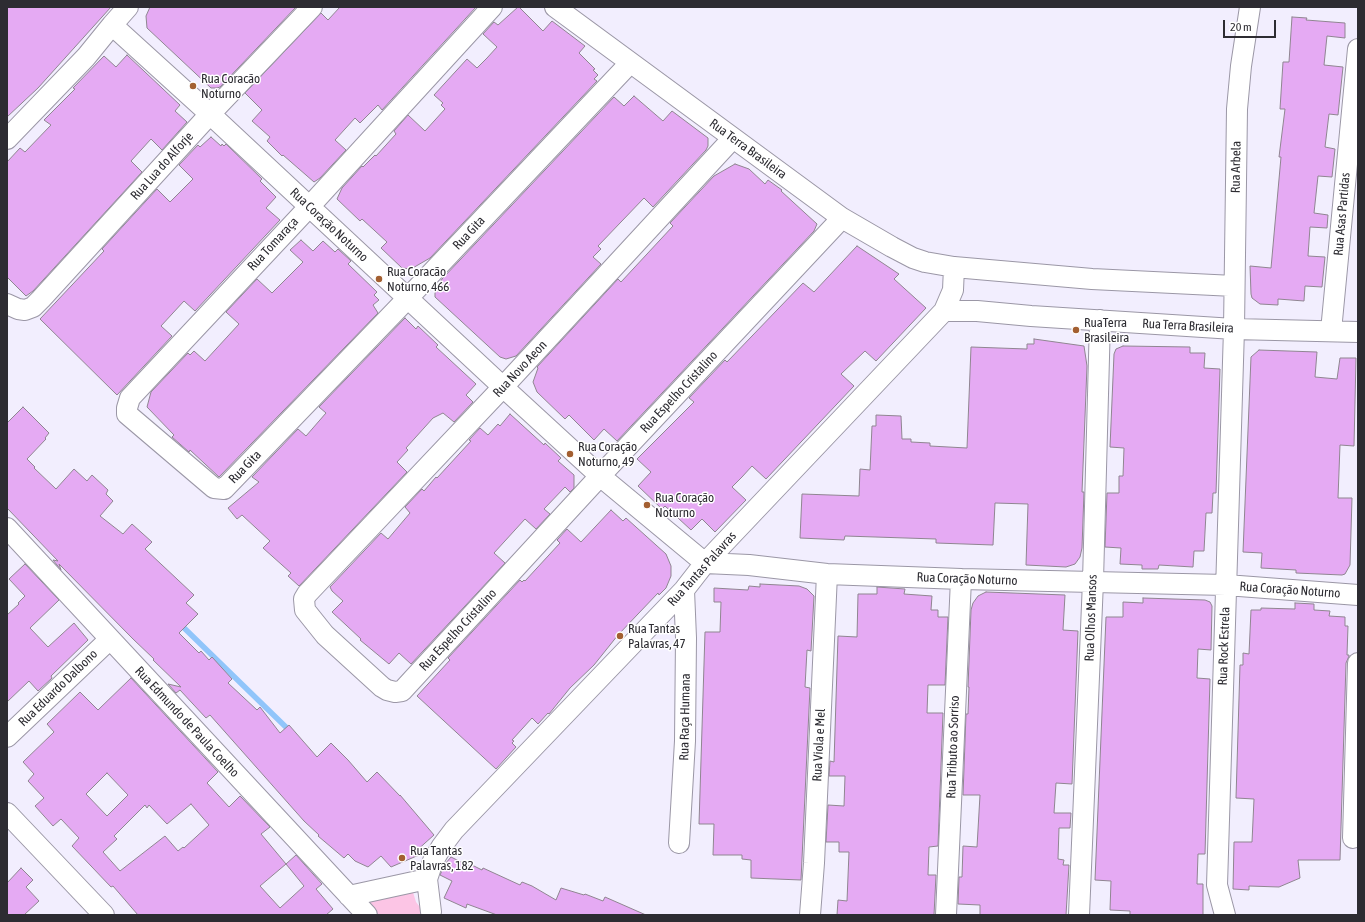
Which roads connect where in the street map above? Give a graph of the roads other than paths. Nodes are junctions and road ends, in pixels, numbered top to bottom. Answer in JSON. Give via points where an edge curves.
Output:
{"nodes":[{"id":1,"x":128,"y":7,"type":"edge"},
{"id":2,"x":312,"y":7,"type":"edge"},
{"id":3,"x":492,"y":7,"type":"edge"},
{"id":4,"x":555,"y":7,"type":"edge"},
{"id":5,"x":1250,"y":7,"type":"edge"},
{"id":6,"x":112,"y":24,"type":"junction"},
{"id":7,"x":1358,"y":49,"type":"edge"},
{"id":8,"x":630,"y":63,"type":"junction"},
{"id":9,"x":210,"y":114,"type":"junction"},
{"id":10,"x":733,"y":138,"type":"junction"},
{"id":11,"x":7,"y":139,"type":"edge"},
{"id":12,"x":309,"y":206,"type":"junction"},
{"id":13,"x":842,"y":218,"type":"junction"},
{"id":14,"x":954,"y":267,"type":"junction"},
{"id":15,"x":1234,"y":286,"type":"junction"},
{"id":16,"x":407,"y":299,"type":"junction"},
{"id":17,"x":7,"y":304,"type":"edge"},
{"id":18,"x":944,"y":311,"type":"junction"},
{"id":19,"x":1100,"y":320,"type":"junction"},
{"id":20,"x":1234,"y":329,"type":"junction"},
{"id":21,"x":1331,"y":331,"type":"junction"},
{"id":22,"x":1358,"y":332,"type":"edge"},
{"id":23,"x":503,"y":387,"type":"junction"},
{"id":24,"x":600,"y":476,"type":"junction"},
{"id":25,"x":224,"y":489,"type":"joint"},
{"id":26,"x":7,"y":528,"type":"edge"},
{"id":27,"x":705,"y":563,"type":"junction"},
{"id":28,"x":827,"y":574,"type":"junction"},
{"id":29,"x":961,"y":579,"type":"junction"},
{"id":30,"x":1093,"y":582,"type":"junction"},
{"id":31,"x":1226,"y":584,"type":"junction"},
{"id":32,"x":684,"y":590,"type":"junction"},
{"id":33,"x":1358,"y":595,"type":"edge"},
{"id":34,"x":110,"y":639,"type":"junction"},
{"id":35,"x":1358,"y":662,"type":"edge"},
{"id":36,"x":402,"y":691,"type":"joint"},
{"id":37,"x":7,"y":737,"type":"edge"},
{"id":38,"x":7,"y":813,"type":"edge"},
{"id":39,"x":1353,"y":838,"type":"dead end"},
{"id":40,"x":679,"y":843,"type":"dead end"},
{"id":41,"x":427,"y":879,"type":"junction"},
{"id":42,"x":349,"y":896,"type":"junction"},
{"id":43,"x":433,"y":914,"type":"edge"},
{"id":44,"x":104,"y":915,"type":"edge"},
{"id":45,"x":367,"y":915,"type":"edge"},
{"id":46,"x":810,"y":915,"type":"edge"},
{"id":47,"x":946,"y":915,"type":"edge"},
{"id":48,"x":1079,"y":915,"type":"edge"},
{"id":49,"x":1225,"y":915,"type":"edge"}],
"edges":[{"from":1,"to":6,"type":"street"},
{"from":2,"to":9,"type":"street","name":"Rua Lua do Alforje"},
{"from":3,"to":12,"type":"street","name":"Rua Tomaraça"},
{"from":4,"to":8,"type":"street","name":"Rua Terra Brasileira"},
{"from":5,"to":15,"type":"street","name":"Rua Arbela","via":[[1237,109]]},
{"from":6,"to":9,"type":"street","name":"Rua Coração Noturno"},
{"from":6,"to":11,"type":"street","via":[[86,57]]},
{"from":7,"to":21,"type":"street","name":"Rua Asas Partidas"},
{"from":8,"to":10,"type":"street","name":"Rua Terra Brasileira"},
{"from":8,"to":16,"type":"street","name":"Rua Gita"},
{"from":9,"to":12,"type":"street","name":"Rua Coração Noturno"},
{"from":9,"to":17,"type":"street","name":"Rua Lua do Alforje","via":[[33,307],[25,310]]},
{"from":10,"to":13,"type":"street","name":"Rua Terra Brasileira"},
{"from":10,"to":23,"type":"street","name":"Rua Novo Aeon"},
{"from":12,"to":16,"type":"street","name":"Rua Coração Noturno"},
{"from":12,"to":25,"type":"street","name":"Rua Tomaraça","via":[[128,401],[128,414],[211,486]]},
{"from":13,"to":14,"type":"street","name":"Rua Terra Brasileira","via":[[913,258]]},
{"from":13,"to":24,"type":"street","name":"Rua Espelho Cristalino"},
{"from":14,"to":15,"type":"street","name":"Rua Terra Brasileira","via":[[1092,279]]},
{"from":14,"to":18,"type":"street","via":[[953,290]]},
{"from":15,"to":20,"type":"street","name":"Rua Arbela"},
{"from":16,"to":23,"type":"street","name":"Rua Coração Noturno"},
{"from":16,"to":25,"type":"street","name":"Rua Gita"},
{"from":18,"to":19,"type":"street","name":"Rua Terra Brasileira"},
{"from":18,"to":27,"type":"street","name":"Rua Tantas Palavras"},
{"from":19,"to":20,"type":"street","name":"Rua Terra Brasileira"},
{"from":19,"to":30,"type":"street","name":"Rua Olhos Mansos"},
{"from":20,"to":21,"type":"street","name":"Rua Terra Brasileira"},
{"from":20,"to":31,"type":"street","name":"Rua Rock Estrela"},
{"from":21,"to":22,"type":"street","name":"Rua Terra Brasileira"},
{"from":23,"to":24,"type":"street","name":"Rua Coração Noturno"},
{"from":23,"to":36,"type":"street","name":"Rua Novo Aeon","via":[[304,599],[306,610],[325,635],[382,687],[391,691]]},
{"from":24,"to":27,"type":"street","name":"Rua Coração Noturno"},
{"from":24,"to":36,"type":"street","name":"Rua Espelho Cristalino"},
{"from":26,"to":34,"type":"street","name":"Rua Edmundo de Paula Coelho"},
{"from":27,"to":28,"type":"street","name":"Rua Coração Noturno","via":[[750,565]]},
{"from":27,"to":32,"type":"street","name":"Rua Tantas Palavras"},
{"from":28,"to":29,"type":"street","name":"Rua Coração Noturno"},
{"from":28,"to":46,"type":"street","name":"Rua Viola e Mel"},
{"from":29,"to":30,"type":"street","name":"Rua Coração Noturno"},
{"from":29,"to":47,"type":"street","name":"Rua Tributo ao Sorriso"},
{"from":30,"to":31,"type":"street","name":"Rua Coração Noturno"},
{"from":30,"to":48,"type":"street","name":"Rua Olhos Mansos"},
{"from":31,"to":33,"type":"street","name":"Rua Coração Noturno"},
{"from":31,"to":49,"type":"street","name":"Rua Rock Estrela","via":[[1217,886]]},
{"from":32,"to":40,"type":"street","name":"Rua Raça Humana","via":[[685,740]]},
{"from":32,"to":41,"type":"street","name":"Rua Tantas Palavras","via":[[454,830],[433,861]]},
{"from":34,"to":37,"type":"street","name":"Rua Eduardo Dalbono"},
{"from":34,"to":42,"type":"street","name":"Rua Edmundo de Paula Coelho"},
{"from":35,"to":39,"type":"street"},
{"from":38,"to":44,"type":"street"},
{"from":41,"to":42,"type":"street"},
{"from":41,"to":43,"type":"street","name":"Rua Tantas Palavras"},
{"from":42,"to":45,"type":"street","name":"Rua Edmundo de Paula Coelho"}]}
